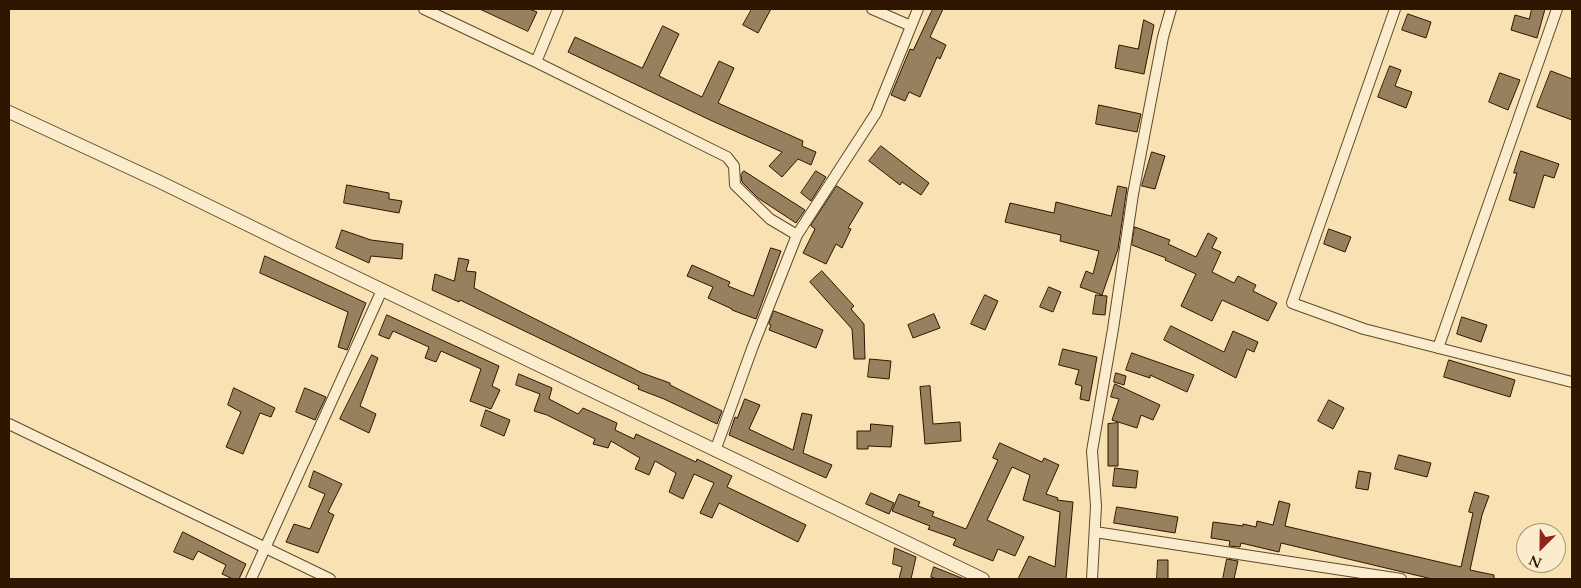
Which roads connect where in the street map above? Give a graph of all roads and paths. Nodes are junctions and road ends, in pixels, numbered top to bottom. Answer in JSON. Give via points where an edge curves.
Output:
{"nodes":[{"id":1,"x":424,"y":9,"type":"edge"},
{"id":2,"x":558,"y":9,"type":"edge"},
{"id":3,"x":872,"y":9,"type":"edge"},
{"id":4,"x":918,"y":9,"type":"edge"},
{"id":5,"x":1172,"y":9,"type":"edge"},
{"id":6,"x":1395,"y":9,"type":"edge"},
{"id":7,"x":1557,"y":9,"type":"edge"},
{"id":8,"x":911,"y":26,"type":"junction"},
{"id":9,"x":536,"y":62,"type":"junction"},
{"id":10,"x":9,"y":112,"type":"edge"},
{"id":11,"x":797,"y":235,"type":"junction"},
{"id":12,"x":382,"y":290,"type":"junction"},
{"id":13,"x":1438,"y":348,"type":"junction"},
{"id":14,"x":1572,"y":382,"type":"edge"},
{"id":15,"x":9,"y":424,"type":"edge"},
{"id":16,"x":715,"y":451,"type":"junction"},
{"id":17,"x":1095,"y":532,"type":"junction"},
{"id":18,"x":266,"y":549,"type":"junction"},
{"id":19,"x":252,"y":579,"type":"edge"},
{"id":20,"x":330,"y":579,"type":"edge"},
{"id":21,"x":983,"y":579,"type":"edge"},
{"id":22,"x":1092,"y":579,"type":"edge"},
{"id":23,"x":1400,"y":579,"type":"edge"}],
"edges":[{"from":1,"to":9,"type":"street"},
{"from":2,"to":9,"type":"street"},
{"from":3,"to":8,"type":"street"},
{"from":4,"to":8,"type":"street"},
{"from":5,"to":17,"type":"street","via":[[1163,37],[1133,194],[1092,452]]},
{"from":6,"to":13,"type":"street","via":[[1292,304],[1364,329]]},
{"from":7,"to":13,"type":"street"},
{"from":8,"to":11,"type":"street","via":[[876,113]]},
{"from":9,"to":11,"type":"street","via":[[727,157],[734,166],[735,185],[770,219]]},
{"from":10,"to":12,"type":"street"},
{"from":11,"to":16,"type":"street"},
{"from":12,"to":16,"type":"street"},
{"from":12,"to":18,"type":"street"},
{"from":13,"to":14,"type":"street"},
{"from":15,"to":18,"type":"street"},
{"from":16,"to":21,"type":"street"},
{"from":17,"to":22,"type":"street"},
{"from":17,"to":23,"type":"street"},
{"from":18,"to":19,"type":"street"},
{"from":18,"to":20,"type":"street"}]}
